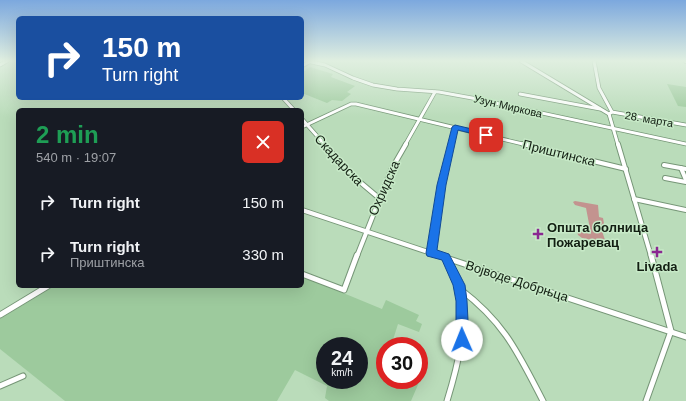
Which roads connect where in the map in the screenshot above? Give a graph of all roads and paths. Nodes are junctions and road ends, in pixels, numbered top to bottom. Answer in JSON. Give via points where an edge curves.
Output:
{"nodes":[{"id":1,"x":358,"y":80,"type":"edge"},
{"id":2,"x":553,"y":80,"type":"edge"},
{"id":3,"x":596,"y":80,"type":"edge"},
{"id":4,"x":435,"y":92,"type":"junction"},
{"id":5,"x":520,"y":94,"type":"dead end"},
{"id":6,"x":285,"y":100,"type":"edge"},
{"id":7,"x":292,"y":108,"type":"edge"},
{"id":8,"x":602,"y":109,"type":"junction"},
{"id":9,"x":610,"y":113,"type":"junction"},
{"id":10,"x":420,"y":119,"type":"junction"},
{"id":11,"x":304,"y":121,"type":"edge"},
{"id":12,"x":307,"y":124,"type":"junction"},
{"id":13,"x":686,"y":125,"type":"edge"},
{"id":14,"x":304,"y":126,"type":"edge"},
{"id":15,"x":455,"y":127,"type":"junction"},
{"id":16,"x":615,"y":130,"type":"junction"},
{"id":17,"x":686,"y":144,"type":"edge"},
{"id":18,"x":664,"y":165,"type":"dead end"},
{"id":19,"x":681,"y":168,"type":"junction"},
{"id":20,"x":626,"y":169,"type":"junction"},
{"id":21,"x":686,"y":169,"type":"edge"},
{"id":22,"x":665,"y":178,"type":"dead end"},
{"id":23,"x":686,"y":181,"type":"edge"},
{"id":24,"x":379,"y":198,"type":"junction"},
{"id":25,"x":634,"y":199,"type":"junction"},
{"id":26,"x":686,"y":210,"type":"edge"},
{"id":27,"x":304,"y":211,"type":"edge"},
{"id":28,"x":366,"y":230,"type":"junction"},
{"id":29,"x":431,"y":253,"type":"junction"},
{"id":30,"x":446,"y":257,"type":"junction"},
{"id":31,"x":304,"y":275,"type":"edge"},
{"id":32,"x":45,"y":288,"type":"edge"},
{"id":33,"x":460,"y":289,"type":"junction"},
{"id":34,"x":0,"y":315,"type":"edge"},
{"id":35,"x":671,"y":331,"type":"junction"},
{"id":36,"x":686,"y":337,"type":"edge"},
{"id":37,"x":23,"y":376,"type":"dead end"},
{"id":38,"x":0,"y":386,"type":"edge"},
{"id":39,"x":447,"y":401,"type":"edge"},
{"id":40,"x":543,"y":401,"type":"edge"},
{"id":41,"x":646,"y":401,"type":"edge"}],
"edges":[{"from":1,"to":4,"type":"street","name":"Узун Миркова","via":[[397,89]]},
{"from":2,"to":8,"type":"street"},
{"from":3,"to":9,"type":"street"},
{"from":4,"to":10,"type":"street","name":"Охридска"},
{"from":4,"to":16,"type":"street","name":"Узун Миркова"},
{"from":5,"to":8,"type":"street"},
{"from":6,"to":7,"type":"street"},
{"from":8,"to":9,"type":"street"},
{"from":9,"to":13,"type":"street","name":"28. марта"},
{"from":9,"to":16,"type":"street"},
{"from":10,"to":12,"type":"street","name":"Приштинска","via":[[353,103]]},
{"from":10,"to":15,"type":"street","name":"Приштинска"},
{"from":10,"to":24,"type":"street","name":"Охридска","via":[[391,170]]},
{"from":11,"to":12,"type":"street","name":"Скадарска"},
{"from":12,"to":14,"type":"street"},
{"from":12,"to":24,"type":"street","name":"Скадарска","via":[[348,172]]},
{"from":15,"to":20,"type":"street","name":"Приштинска"},
{"from":15,"to":29,"type":"street","via":[[443,178]]},
{"from":16,"to":17,"type":"street","name":"Узун Миркова"},
{"from":16,"to":20,"type":"street"},
{"from":18,"to":19,"type":"street"},
{"from":19,"to":21,"type":"street"},
{"from":19,"to":23,"type":"street"},
{"from":20,"to":25,"type":"street"},
{"from":22,"to":23,"type":"street"},
{"from":24,"to":28,"type":"street","name":"Охридска"},
{"from":25,"to":26,"type":"street"},
{"from":25,"to":35,"type":"street","via":[[660,284]]},
{"from":27,"to":28,"type":"street","name":"Војводе Добрњца"},
{"from":28,"to":29,"type":"street","name":"Војводе Добрњца"},
{"from":28,"to":31,"type":"street","name":"Охридска","via":[[344,290]]},
{"from":29,"to":30,"type":"street","name":"Војводе Добрњца"},
{"from":30,"to":33,"type":"street"},
{"from":30,"to":35,"type":"street","name":"Војводе Добрњца"},
{"from":32,"to":34,"type":"street"},
{"from":33,"to":39,"type":"street","via":[[462,340],[458,365]]},
{"from":33,"to":40,"type":"street","via":[[501,328],[513,344]]},
{"from":35,"to":36,"type":"street","name":"Војводе Добрњца"},
{"from":35,"to":41,"type":"street"},
{"from":37,"to":38,"type":"street"}]}
